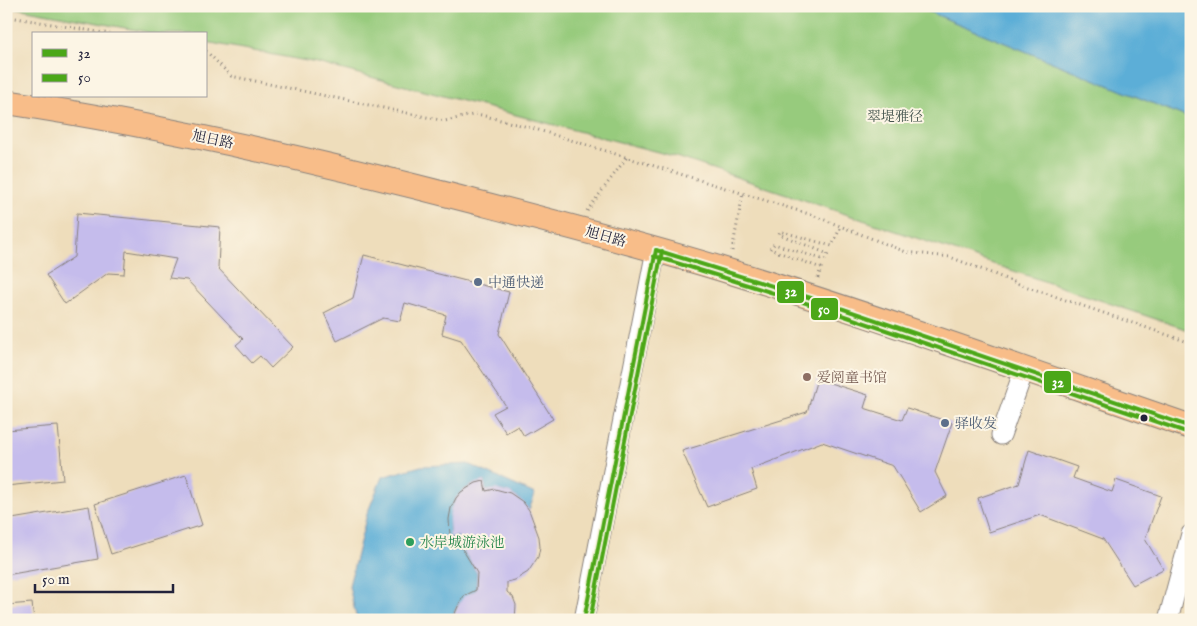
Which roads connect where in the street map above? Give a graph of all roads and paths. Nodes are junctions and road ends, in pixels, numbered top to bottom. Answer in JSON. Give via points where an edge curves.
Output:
{"nodes":[{"id":1,"x":6,"y":18,"type":"edge"},
{"id":2,"x":98,"y":32,"type":"edge"},
{"id":3,"x":208,"y":54,"type":"edge"},
{"id":4,"x":6,"y":102,"type":"edge"},
{"id":5,"x":627,"y":157,"type":"junction"},
{"id":6,"x":742,"y":193,"type":"junction"},
{"id":7,"x":840,"y":226,"type":"junction"},
{"id":8,"x":574,"y":227,"type":"junction"},
{"id":9,"x":656,"y":250,"type":"junction"},
{"id":10,"x":728,"y":271,"type":"junction"},
{"id":11,"x":812,"y":298,"type":"junction"},
{"id":12,"x":1191,"y":343,"type":"edge"},
{"id":13,"x":1024,"y":370,"type":"junction"},
{"id":14,"x":1191,"y":427,"type":"edge"},
{"id":15,"x":1001,"y":435,"type":"dead end"},
{"id":16,"x":1191,"y":534,"type":"edge"},
{"id":17,"x":584,"y":620,"type":"edge"},
{"id":18,"x":1168,"y":620,"type":"edge"}],
"edges":[{"from":1,"to":2,"type":"path"},
{"from":3,"to":5,"type":"path","via":[[231,76],[445,121],[478,114]]},
{"from":4,"to":8,"type":"main road","name":"旭日路","via":[[238,144]]},
{"from":5,"to":6,"type":"path"},
{"from":5,"to":8,"type":"path"},
{"from":6,"to":7,"type":"path"},
{"from":6,"to":10,"type":"path"},
{"from":7,"to":11,"type":"path","via":[[832,246],[780,231],[779,234],[828,254],[825,260],[774,244],[770,249],[821,268]]},
{"from":7,"to":12,"type":"path","via":[[906,252],[950,257]]},
{"from":8,"to":9,"type":"main road","name":"旭日路"},
{"from":9,"to":10,"type":"main road","name":"旭日路"},
{"from":9,"to":17,"type":"street"},
{"from":10,"to":11,"type":"main road","name":"旭日路"},
{"from":11,"to":13,"type":"main road","name":"旭日路"},
{"from":13,"to":14,"type":"main road","name":"旭日路"},
{"from":13,"to":15,"type":"street"},
{"from":16,"to":18,"type":"street"}]}
